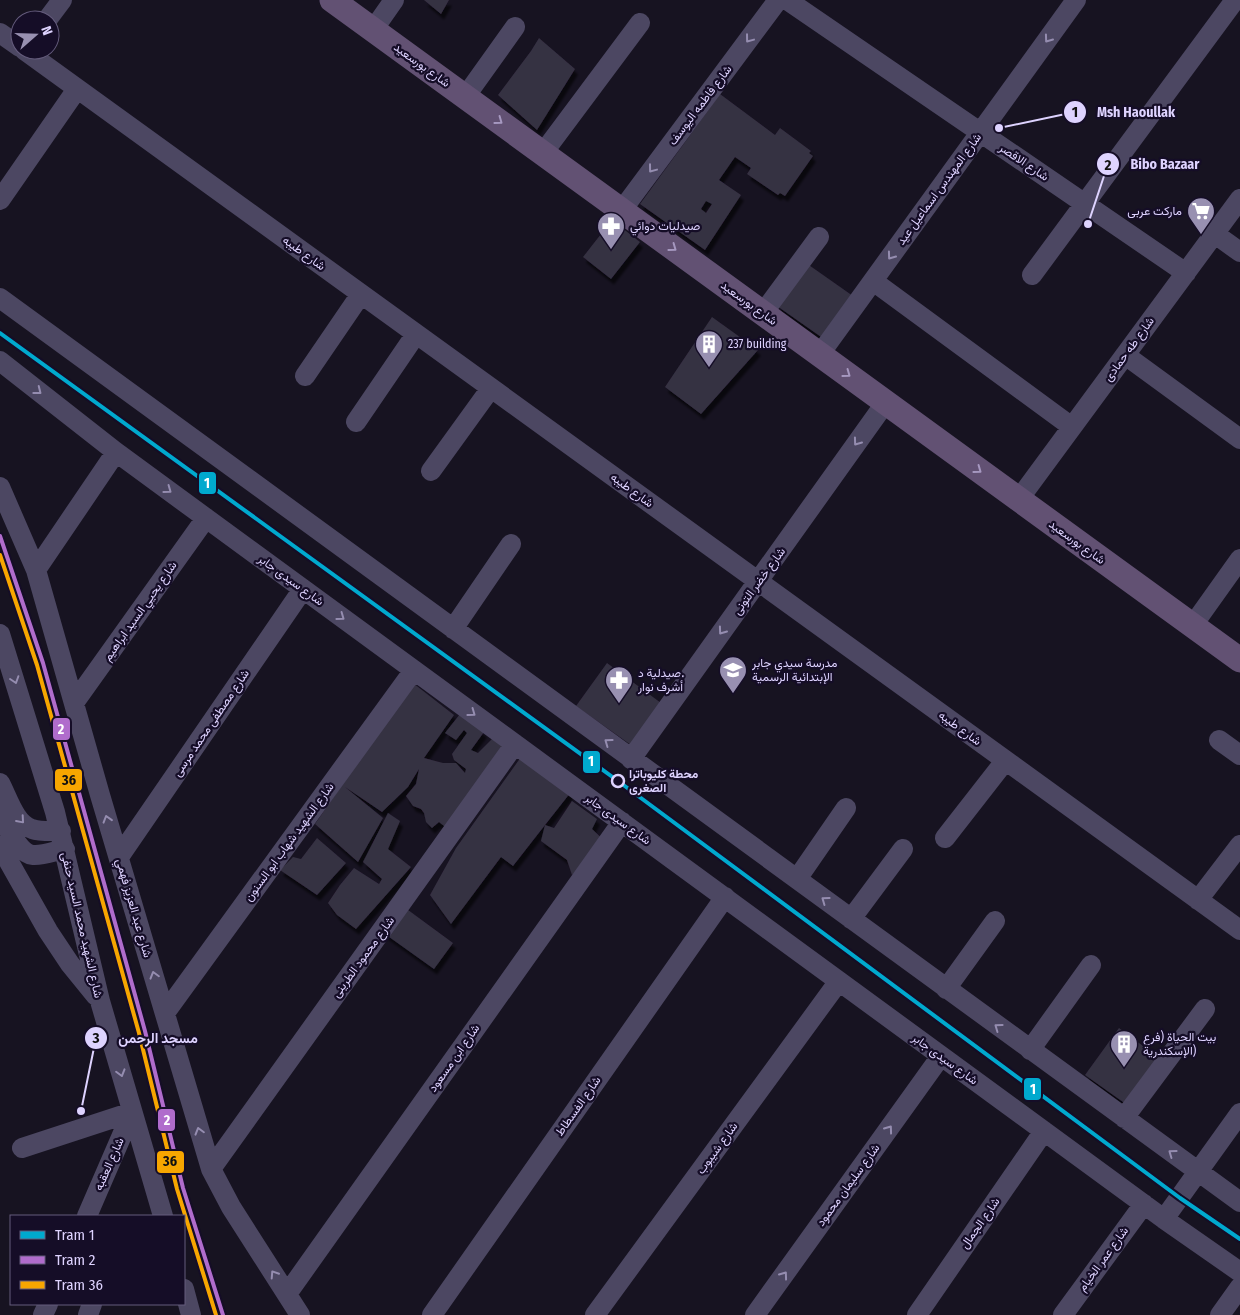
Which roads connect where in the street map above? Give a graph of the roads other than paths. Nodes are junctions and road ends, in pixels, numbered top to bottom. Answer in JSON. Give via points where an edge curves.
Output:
{"nodes":[{"id":1,"x":332,"y":0,"type":"edge"},
{"id":2,"x":394,"y":0,"type":"edge"},
{"id":3,"x":778,"y":0,"type":"edge"},
{"id":4,"x":787,"y":0,"type":"edge"},
{"id":5,"x":1076,"y":0,"type":"edge"},
{"id":6,"x":1235,"y":0,"type":"edge"},
{"id":7,"x":640,"y":23,"type":"dead end"},
{"id":8,"x":516,"y":27,"type":"dead end"},
{"id":9,"x":372,"y":30,"type":"junction"},
{"id":10,"x":38,"y":60,"type":"edge"},
{"id":11,"x":77,"y":89,"type":"junction"},
{"id":12,"x":465,"y":97,"type":"junction"},
{"id":13,"x":981,"y":132,"type":"junction"},
{"id":14,"x":543,"y":153,"type":"junction"},
{"id":15,"x":1240,"y":199,"type":"edge"},
{"id":16,"x":0,"y":200,"type":"edge"},
{"id":17,"x":1084,"y":204,"type":"junction"},
{"id":18,"x":622,"y":210,"type":"junction"},
{"id":19,"x":1215,"y":234,"type":"junction"},
{"id":20,"x":819,"y":237,"type":"dead end"},
{"id":21,"x":1240,"y":252,"type":"edge"},
{"id":22,"x":1186,"y":273,"type":"junction"},
{"id":23,"x":1032,"y":275,"type":"dead end"},
{"id":24,"x":873,"y":281,"type":"junction"},
{"id":25,"x":361,"y":294,"type":"junction"},
{"id":26,"x":0,"y":298,"type":"edge"},
{"id":27,"x":763,"y":313,"type":"junction"},
{"id":28,"x":416,"y":334,"type":"junction"},
{"id":29,"x":820,"y":354,"type":"junction"},
{"id":30,"x":1125,"y":355,"type":"junction"},
{"id":31,"x":0,"y":362,"type":"edge"},
{"id":32,"x":305,"y":376,"type":"dead end"},
{"id":33,"x":491,"y":388,"type":"junction"},
{"id":34,"x":886,"y":402,"type":"junction"},
{"id":35,"x":356,"y":422,"type":"dead end"},
{"id":36,"x":1072,"y":428,"type":"junction"},
{"id":37,"x":1240,"y":439,"type":"edge"},
{"id":38,"x":116,"y":452,"type":"junction"},
{"id":39,"x":431,"y":471,"type":"dead end"},
{"id":40,"x":0,"y":487,"type":"edge"},
{"id":41,"x":1019,"y":499,"type":"junction"},
{"id":42,"x":206,"y":518,"type":"junction"},
{"id":43,"x":511,"y":544,"type":"dead end"},
{"id":44,"x":1240,"y":559,"type":"edge"},
{"id":45,"x":36,"y":570,"type":"junction"},
{"id":46,"x":758,"y":582,"type":"junction"},
{"id":47,"x":303,"y":589,"type":"junction"},
{"id":48,"x":1193,"y":625,"type":"junction"},
{"id":49,"x":453,"y":629,"type":"junction"},
{"id":50,"x":0,"y":634,"type":"edge"},
{"id":51,"x":1240,"y":660,"type":"edge"},
{"id":52,"x":414,"y":670,"type":"junction"},
{"id":53,"x":74,"y":704,"type":"junction"},
{"id":54,"x":1219,"y":740,"type":"dead end"},
{"id":55,"x":515,"y":744,"type":"junction"},
{"id":56,"x":1240,"y":755,"type":"edge"},
{"id":57,"x":631,"y":759,"type":"junction"},
{"id":58,"x":1005,"y":761,"type":"junction"},
{"id":59,"x":0,"y":783,"type":"edge"},
{"id":60,"x":846,"y":808,"type":"dead end"},
{"id":61,"x":0,"y":815,"type":"edge"},
{"id":62,"x":622,"y":822,"type":"junction"},
{"id":63,"x":945,"y":838,"type":"dead end"},
{"id":64,"x":63,"y":840,"type":"junction"},
{"id":65,"x":1240,"y":845,"type":"edge"},
{"id":66,"x":0,"y":846,"type":"edge"},
{"id":67,"x":902,"y":849,"type":"dead end"},
{"id":68,"x":119,"y":857,"type":"junction"},
{"id":69,"x":797,"y":880,"type":"junction"},
{"id":70,"x":725,"y":897,"type":"junction"},
{"id":71,"x":1198,"y":900,"type":"junction"},
{"id":72,"x":851,"y":919,"type":"junction"},
{"id":73,"x":995,"y":921,"type":"dead end"},
{"id":74,"x":1240,"y":930,"type":"edge"},
{"id":75,"x":1091,"y":965,"type":"dead end"},
{"id":76,"x":839,"y":981,"type":"junction"},
{"id":77,"x":946,"y":989,"type":"junction"},
{"id":78,"x":100,"y":1001,"type":"junction"},
{"id":79,"x":1205,"y":1010,"type":"dead end"},
{"id":80,"x":165,"y":1013,"type":"junction"},
{"id":81,"x":1030,"y":1050,"type":"junction"},
{"id":82,"x":941,"y":1056,"type":"junction"},
{"id":83,"x":132,"y":1112,"type":"junction"},
{"id":84,"x":1240,"y":1113,"type":"edge"},
{"id":85,"x":1124,"y":1118,"type":"junction"},
{"id":86,"x":1044,"y":1132,"type":"junction"},
{"id":87,"x":22,"y":1148,"type":"dead end"},
{"id":88,"x":211,"y":1169,"type":"junction"},
{"id":89,"x":1198,"y":1172,"type":"junction"},
{"id":90,"x":1240,"y":1202,"type":"edge"},
{"id":91,"x":1144,"y":1204,"type":"junction"},
{"id":92,"x":87,"y":1215,"type":"edge"},
{"id":93,"x":163,"y":1215,"type":"edge"},
{"id":94,"x":1164,"y":1219,"type":"junction"},
{"id":95,"x":1240,"y":1272,"type":"edge"},
{"id":96,"x":1240,"y":1287,"type":"edge"},
{"id":97,"x":185,"y":1292,"type":"edge"},
{"id":98,"x":287,"y":1294,"type":"junction"},
{"id":99,"x":192,"y":1315,"type":"edge"},
{"id":100,"x":300,"y":1315,"type":"edge"},
{"id":101,"x":432,"y":1315,"type":"edge"},
{"id":102,"x":595,"y":1315,"type":"edge"},
{"id":103,"x":755,"y":1315,"type":"edge"},
{"id":104,"x":916,"y":1315,"type":"edge"},
{"id":105,"x":1063,"y":1315,"type":"edge"},
{"id":106,"x":1220,"y":1315,"type":"edge"}],
"edges":[{"from":1,"to":9,"type":"main road","name":"شارع بورسعيد"},
{"from":2,"to":9,"type":"street"},
{"from":3,"to":18,"type":"street","name":"شارع فاطمه اليوسف","one_way":true},
{"from":4,"to":13,"type":"street","name":"شارع الاقصر"},
{"from":5,"to":13,"type":"street","name":"شارع المهندس اسماعيل عيد","one_way":true},
{"from":6,"to":17,"type":"street"},
{"from":7,"to":14,"type":"street"},
{"from":8,"to":12,"type":"street"},
{"from":9,"to":12,"type":"main road","name":"شارع بورسعيد"},
{"from":10,"to":11,"type":"street","name":"شارع طيبه"},
{"from":11,"to":16,"type":"street"},
{"from":11,"to":25,"type":"street","name":"شارع طيبه"},
{"from":12,"to":14,"type":"main road","name":"شارع بورسعيد","one_way":true},
{"from":13,"to":17,"type":"street","name":"شارع الاقصر"},
{"from":13,"to":24,"type":"street","name":"شارع المهندس اسماعيل عيد","one_way":true},
{"from":14,"to":18,"type":"main road","name":"شارع بورسعيد"},
{"from":15,"to":19,"type":"street","name":"شارع طه حمادى"},
{"from":17,"to":22,"type":"street","name":"شارع الاقصر"},
{"from":17,"to":23,"type":"street"},
{"from":18,"to":27,"type":"main road","name":"شارع بورسعيد","one_way":true},
{"from":19,"to":21,"type":"street"},
{"from":19,"to":22,"type":"street","name":"شارع طه حمادى"},
{"from":20,"to":27,"type":"street"},
{"from":22,"to":30,"type":"street","name":"شارع طه حمادى"},
{"from":24,"to":29,"type":"street","name":"شارع المهندس اسماعيل عيد"},
{"from":24,"to":36,"type":"street"},
{"from":25,"to":28,"type":"street","name":"شارع طيبه"},
{"from":25,"to":32,"type":"street"},
{"from":26,"to":49,"type":"street"},
{"from":27,"to":29,"type":"main road","name":"شارع بورسعيد"},
{"from":28,"to":33,"type":"street","name":"شارع طيبه"},
{"from":28,"to":35,"type":"street"},
{"from":29,"to":34,"type":"main road","name":"شارع بورسعيد","one_way":true},
{"from":30,"to":36,"type":"street","name":"شارع طه حمادى"},
{"from":30,"to":37,"type":"street"},
{"from":31,"to":38,"type":"street","name":"شارع سيدى جابر","one_way":true},
{"from":33,"to":39,"type":"street"},
{"from":33,"to":46,"type":"street","name":"شارع طيبه"},
{"from":34,"to":41,"type":"main road","name":"شارع بورسعيد","one_way":true},
{"from":34,"to":46,"type":"street","name":"شارع خضر التونى","one_way":true},
{"from":36,"to":41,"type":"street","name":"شارع طه حمادى"},
{"from":38,"to":42,"type":"street","name":"شارع سيدى جابر","one_way":true},
{"from":38,"to":45,"type":"street"},
{"from":40,"to":45,"type":"street","name":"شارع عبد العزيز فهمي"},
{"from":41,"to":48,"type":"main road","name":"شارع بورسعيد"},
{"from":42,"to":47,"type":"street","name":"شارع سيدى جابر"},
{"from":42,"to":53,"type":"street","name":"شارع يحيي السيد ابراهيم"},
{"from":43,"to":49,"type":"street"},
{"from":44,"to":48,"type":"street"},
{"from":45,"to":53,"type":"street","name":"شارع عبد العزيز فهمي"},
{"from":46,"to":57,"type":"street","name":"شارع خضر التونى","one_way":true},
{"from":46,"to":58,"type":"street","name":"شارع طيبه"},
{"from":47,"to":52,"type":"street","name":"شارع سيدى جابر","one_way":true},
{"from":47,"to":68,"type":"street","name":"شارع مصطفى محمد مرسى"},
{"from":48,"to":51,"type":"main road","name":"شارع بورسعيد"},
{"from":57,"to":49,"type":"street","one_way":true},
{"from":50,"to":64,"type":"street","name":"شارع الشهيد محمد السيد حنفى","one_way":true},
{"from":52,"to":55,"type":"street","name":"شارع سيدى جابر","one_way":true},
{"from":52,"to":80,"type":"street","name":"شارع الشهيد شهاب ابو السنون"},
{"from":68,"to":53,"type":"street","name":"شارع عبد العزيز فهمي","one_way":true},
{"from":54,"to":56,"type":"street"},
{"from":55,"to":62,"type":"street","name":"شارع سيدى جابر"},
{"from":55,"to":88,"type":"street","name":"شارع محمود الطرينى"},
{"from":57,"to":69,"type":"street"},
{"from":58,"to":63,"type":"street"},
{"from":58,"to":71,"type":"street","name":"شارع طيبه"},
{"from":59,"to":64,"type":"street","one_way":true,"via":[[24,825]]},
{"from":60,"to":69,"type":"street"},
{"from":61,"to":64,"type":"street","via":[[21,850],[27,854],[34,856]]},
{"from":62,"to":70,"type":"street","name":"شارع سيدى جابر"},
{"from":62,"to":98,"type":"street","name":"شارع ابن مسعود"},
{"from":64,"to":78,"type":"street","name":"شارع الشهيد محمد السيد حنفى"},
{"from":65,"to":71,"type":"street"},
{"from":66,"to":78,"type":"street","via":[[48,932]]},
{"from":67,"to":72,"type":"street"},
{"from":80,"to":68,"type":"street","name":"شارع عبد العزيز فهمي","one_way":true},
{"from":72,"to":69,"type":"street","one_way":true},
{"from":70,"to":76,"type":"street","name":"شارع سيدى جابر"},
{"from":70,"to":101,"type":"street","name":"شارع الفسطاط"},
{"from":71,"to":74,"type":"street","name":"شارع طيبه"},
{"from":72,"to":77,"type":"street"},
{"from":73,"to":77,"type":"street"},
{"from":75,"to":81,"type":"street"},
{"from":76,"to":82,"type":"street","name":"شارع سيدى جابر"},
{"from":76,"to":102,"type":"street","name":"شارع شيبوب"},
{"from":81,"to":77,"type":"street","one_way":true},
{"from":78,"to":83,"type":"street","name":"شارع الشهيد محمد السيد حنفى","one_way":true},
{"from":79,"to":85,"type":"street"},
{"from":88,"to":80,"type":"street","name":"شارع عبد العزيز فهمي","one_way":true},
{"from":81,"to":85,"type":"street"},
{"from":82,"to":86,"type":"street","name":"شارع سيدى جابر"},
{"from":103,"to":82,"type":"street","name":"شارع سليمان محمود","one_way":true},
{"from":83,"to":87,"type":"street"},
{"from":83,"to":92,"type":"street","name":"شارع العقبه"},
{"from":83,"to":93,"type":"street","name":"شارع الشهيد محمد السيد حنفى"},
{"from":84,"to":89,"type":"street"},
{"from":89,"to":85,"type":"street","one_way":true},
{"from":86,"to":91,"type":"street","name":"شارع سيدى جابر"},
{"from":86,"to":104,"type":"street","name":"شارع الجمال"},
{"from":98,"to":88,"type":"street","name":"شارع عبد العزيز فهمي","one_way":true,"via":[[231,1207]]},
{"from":89,"to":90,"type":"street"},
{"from":89,"to":94,"type":"street"},
{"from":91,"to":94,"type":"street","name":"شارع سيدى جابر"},
{"from":91,"to":105,"type":"street","name":"شارع عمر الخيام"},
{"from":94,"to":95,"type":"street","name":"شارع سيدى جابر"},
{"from":96,"to":106,"type":"street"},
{"from":97,"to":99,"type":"street"},
{"from":98,"to":100,"type":"street","name":"شارع عبد العزيز فهمي"}]}
